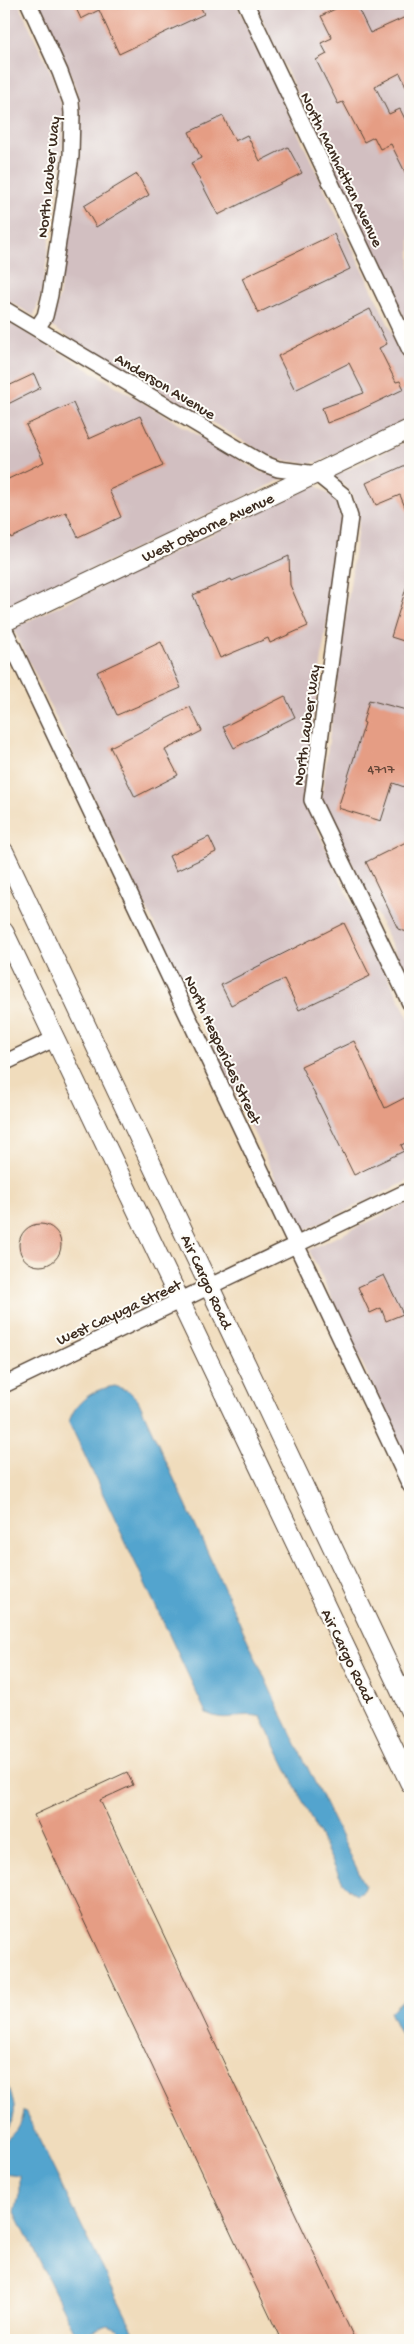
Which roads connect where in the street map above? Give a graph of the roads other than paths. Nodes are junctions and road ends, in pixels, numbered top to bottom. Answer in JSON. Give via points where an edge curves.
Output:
{"nodes":[{"id":1,"x":29,"y":4,"type":"edge"},
{"id":2,"x":246,"y":4,"type":"edge"},
{"id":3,"x":4,"y":308,"type":"edge"},
{"id":4,"x":37,"y":328,"type":"junction"},
{"id":5,"x":410,"y":350,"type":"edge"},
{"id":6,"x":410,"y":429,"type":"edge"},
{"id":7,"x":317,"y":474,"type":"junction"},
{"id":8,"x":4,"y":622,"type":"edge"},
{"id":9,"x":4,"y":628,"type":"edge"},
{"id":10,"x":4,"y":852,"type":"edge"},
{"id":11,"x":4,"y":932,"type":"edge"},
{"id":12,"x":410,"y":1003,"type":"edge"},
{"id":13,"x":54,"y":1039,"type":"junction"},
{"id":14,"x":4,"y":1063,"type":"edge"},
{"id":15,"x":410,"y":1190,"type":"edge"},
{"id":16,"x":297,"y":1245,"type":"junction"},
{"id":17,"x":210,"y":1286,"type":"junction"},
{"id":18,"x":179,"y":1301,"type":"junction"},
{"id":19,"x":4,"y":1385,"type":"edge"},
{"id":20,"x":410,"y":1486,"type":"edge"},
{"id":21,"x":410,"y":1711,"type":"edge"},
{"id":22,"x":410,"y":1783,"type":"edge"}],
"edges":[{"from":1,"to":4,"type":"street","name":"North Lauber Way","via":[[68,92],[73,120],[71,156],[50,295],[45,316]]},
{"from":2,"to":5,"type":"street","name":"North Manhattan Avenue"},
{"from":3,"to":4,"type":"street","name":"Anderson Avenue"},
{"from":4,"to":7,"type":"street","name":"Anderson Avenue","via":[[262,463],[278,469]]},
{"from":6,"to":7,"type":"street","name":"West Osborne Avenue"},
{"from":7,"to":8,"type":"street","name":"West Osborne Avenue"},
{"from":7,"to":12,"type":"street","name":"North Lauber Way","via":[[343,495],[350,517],[312,800]]},
{"from":9,"to":16,"type":"street","name":"North Hesperides Street"},
{"from":10,"to":17,"type":"street","name":"Air Cargo Road"},
{"from":11,"to":13,"type":"street","name":"Air Cargo Road"},
{"from":13,"to":14,"type":"street"},
{"from":13,"to":18,"type":"street","name":"Air Cargo Road"},
{"from":15,"to":16,"type":"street","name":"West Cayuga Street"},
{"from":16,"to":17,"type":"street","name":"West Cayuga Street"},
{"from":16,"to":20,"type":"street","name":"North Hesperides Street"},
{"from":17,"to":18,"type":"street","name":"West Cayuga Street"},
{"from":17,"to":21,"type":"street","name":"Air Cargo Road"},
{"from":18,"to":19,"type":"street","name":"West Cayuga Street"},
{"from":18,"to":22,"type":"street","name":"Air Cargo Road"}]}
